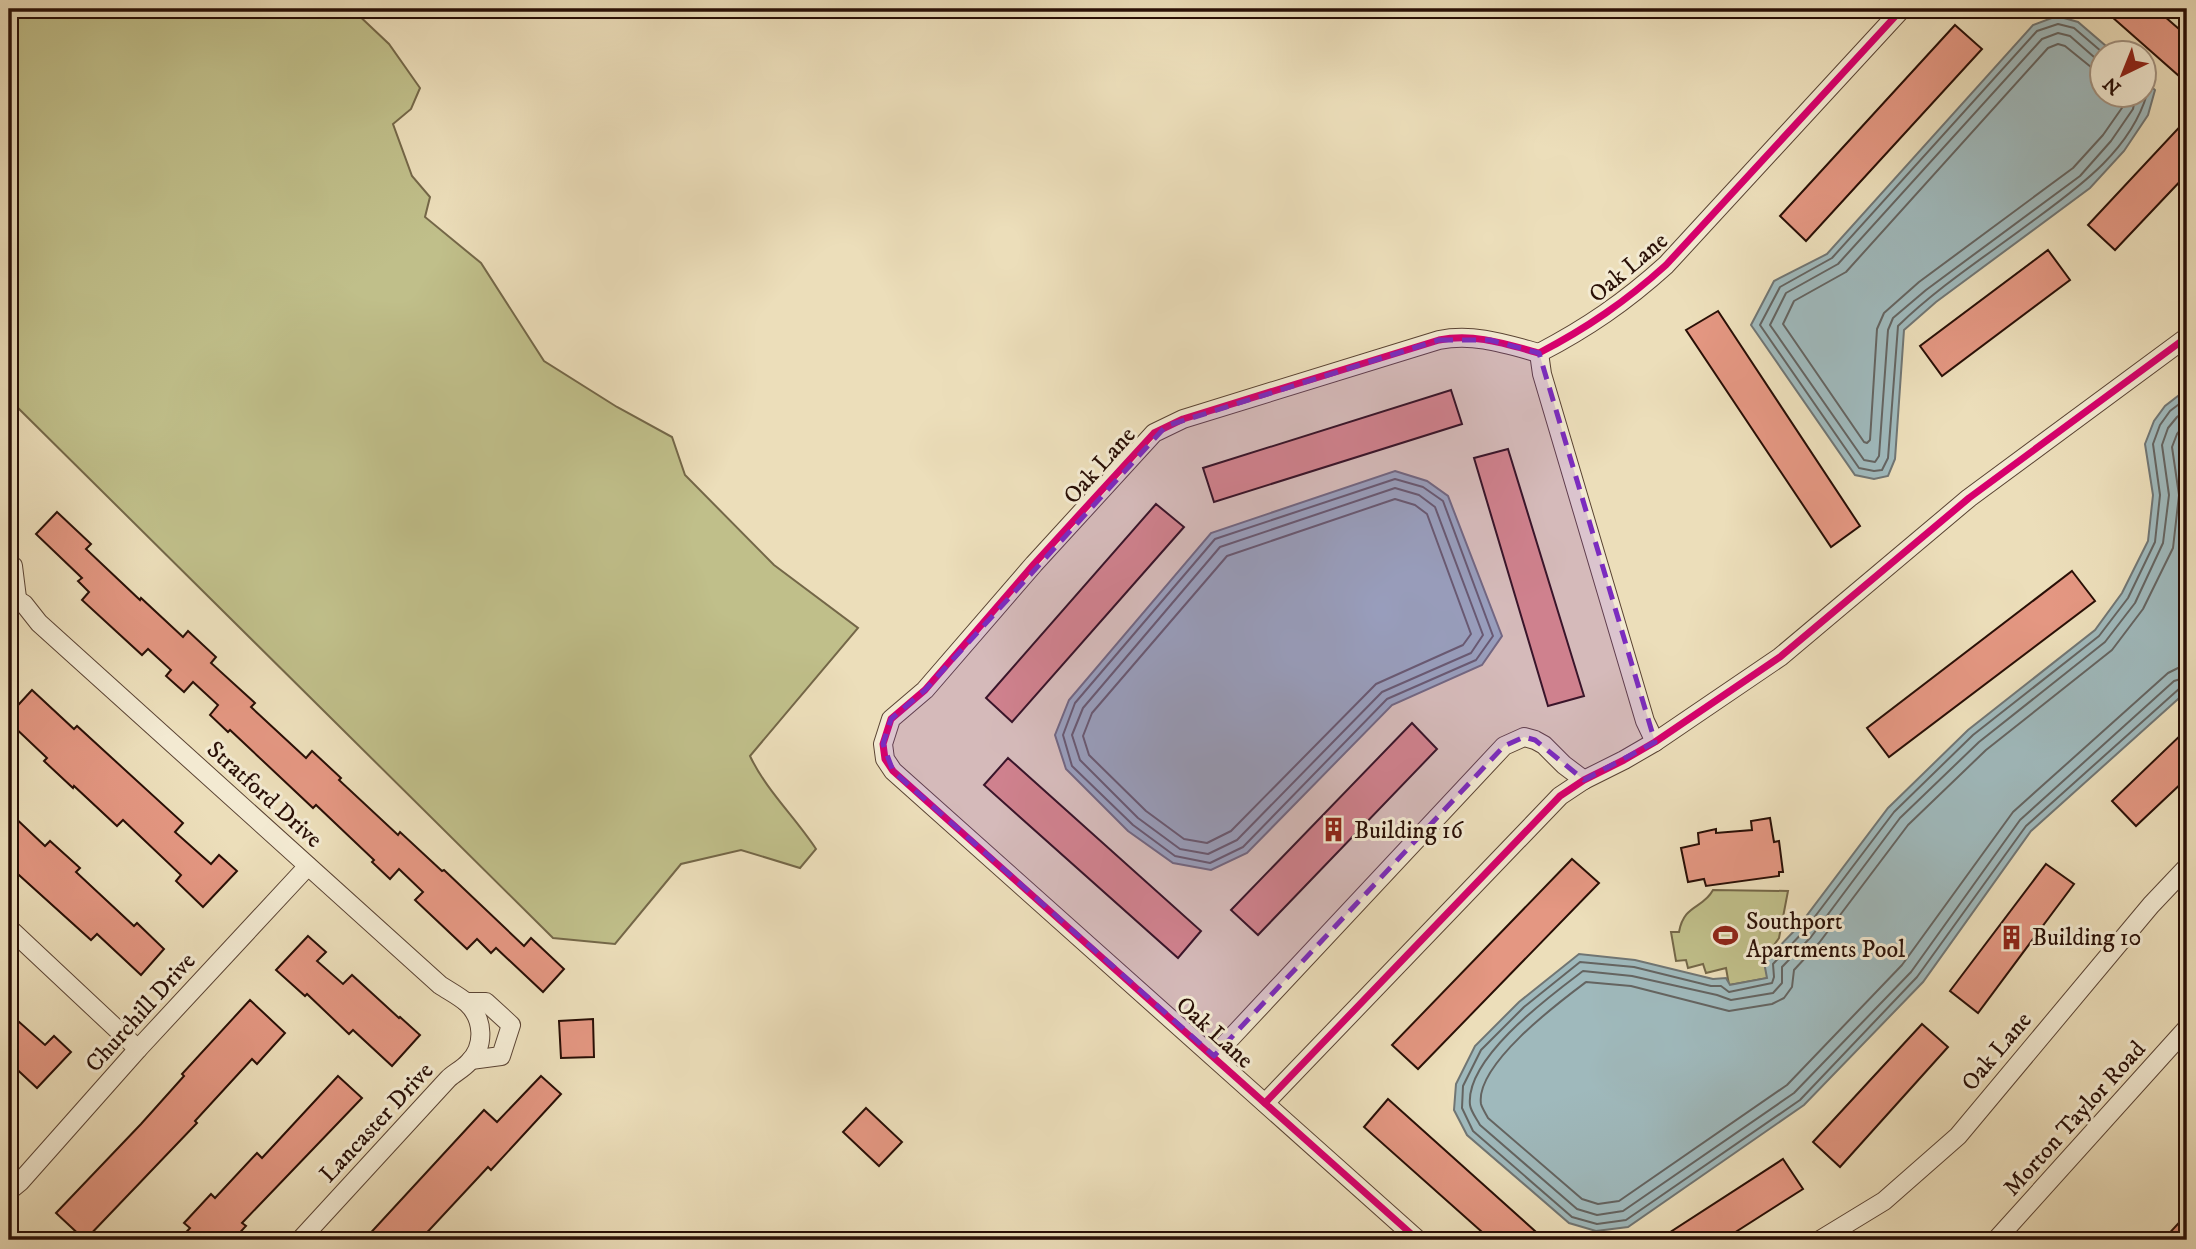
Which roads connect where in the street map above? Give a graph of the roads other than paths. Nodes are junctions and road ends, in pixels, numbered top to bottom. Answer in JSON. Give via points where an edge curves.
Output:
{"nodes":[{"id":1,"x":1902,"y":9,"type":"edge"},
{"id":2,"x":2187,"y":337,"type":"edge"},
{"id":3,"x":1539,"y":353,"type":"junction"},
{"id":4,"x":9,"y":564,"type":"edge"},
{"id":5,"x":13,"y":596,"type":"edge"},
{"id":6,"x":1655,"y":742,"type":"junction"},
{"id":7,"x":1584,"y":780,"type":"junction"},
{"id":8,"x":308,"y":866,"type":"junction"},
{"id":9,"x":2187,"y":867,"type":"edge"},
{"id":10,"x":9,"y":928,"type":"edge"},
{"id":11,"x":466,"y":1002,"type":"junction"},
{"id":12,"x":2187,"y":1028,"type":"edge"},
{"id":13,"x":138,"y":1049,"type":"junction"},
{"id":14,"x":1214,"y":1056,"type":"junction"},
{"id":15,"x":471,"y":1060,"type":"junction"},
{"id":16,"x":1265,"y":1103,"type":"junction"},
{"id":17,"x":9,"y":1191,"type":"edge"},
{"id":18,"x":300,"y":1240,"type":"edge"},
{"id":19,"x":1418,"y":1240,"type":"edge"},
{"id":20,"x":1819,"y":1240,"type":"edge"},
{"id":21,"x":1996,"y":1240,"type":"edge"}],
"edges":[{"from":1,"to":3,"type":"street","name":"Oak Lane","via":[[1666,265],[1614,309]]},
{"from":2,"to":6,"type":"street","via":[[1969,498],[1780,657]]},
{"from":3,"to":6,"type":"street","via":[[1645,721]]},
{"from":3,"to":14,"type":"street","name":"Oak Lane","via":[[1490,340],[1446,338],[1166,426],[1154,433],[1034,564],[925,690],[891,719],[883,744],[893,771]]},
{"from":4,"to":5,"type":"street","via":[[13,566]]},
{"from":5,"to":8,"type":"street","name":"Stratford Drive"},
{"from":6,"to":7,"type":"street"},
{"from":7,"to":14,"type":"street","name":"Oak Lane","via":[[1535,740],[1524,737],[1504,746]]},
{"from":7,"to":16,"type":"street","via":[[1560,796]]},
{"from":8,"to":11,"type":"street","name":"Stratford Drive","via":[[440,985]]},
{"from":8,"to":13,"type":"street","name":"Churchill Drive"},
{"from":9,"to":20,"type":"street","name":"Oak Lane","via":[[1958,1136],[1884,1200]]},
{"from":10,"to":13,"type":"street"},
{"from":11,"to":15,"type":"street","name":"Lancaster Drive","via":[[479,1021],[481,1034]]},
{"from":11,"to":15,"type":"street","via":[[486,1002],[511,1025],[501,1056]]},
{"from":12,"to":21,"type":"street","name":"Morton Taylor Road"},
{"from":13,"to":17,"type":"street","name":"Churchill Drive"},
{"from":14,"to":16,"type":"street","name":"Oak Lane"},
{"from":15,"to":18,"type":"street","name":"Lancaster Drive","via":[[447,1079]]},
{"from":16,"to":19,"type":"street","name":"Oak Lane"}]}
